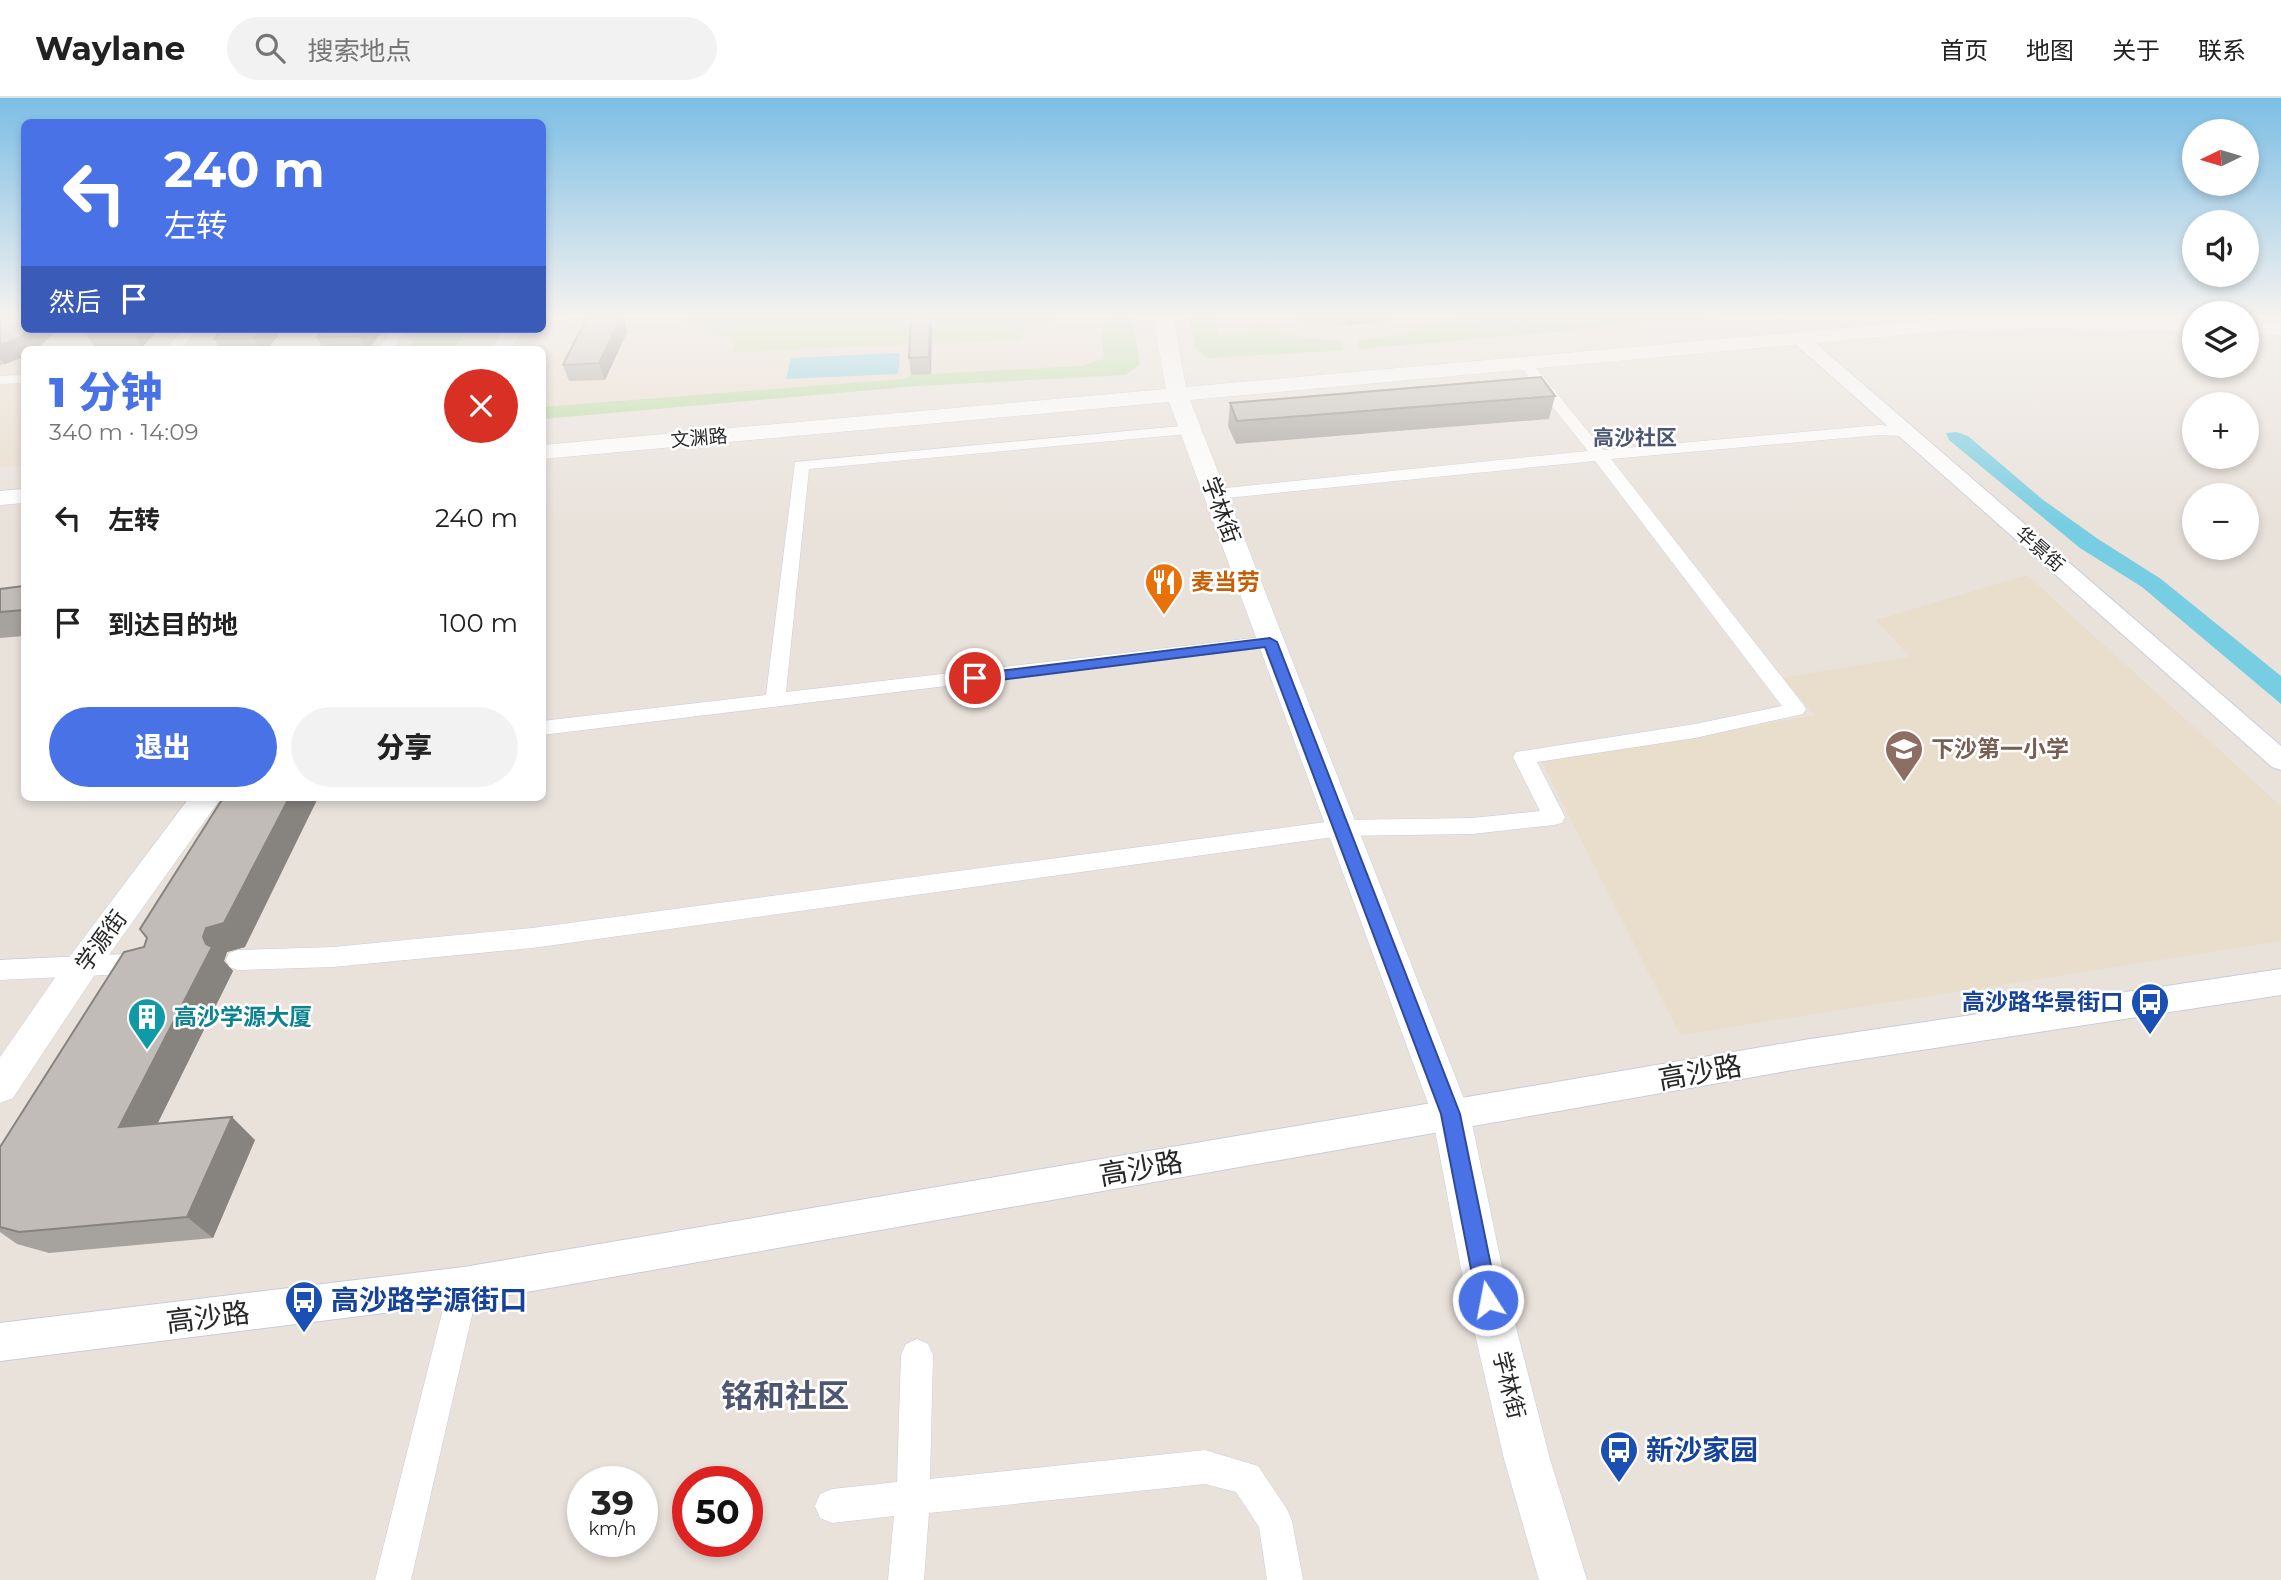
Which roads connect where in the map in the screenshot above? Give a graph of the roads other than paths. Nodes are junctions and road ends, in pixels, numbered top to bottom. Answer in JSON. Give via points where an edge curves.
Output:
{"nodes":[{"id":1,"x":1176,"y":386,"type":"edge"},
{"id":2,"x":1259,"y":386,"type":"edge"},
{"id":3,"x":1543,"y":386,"type":"edge"},
{"id":4,"x":1854,"y":386,"type":"edge"},
{"id":5,"x":1177,"y":394,"type":"junction"},
{"id":6,"x":1192,"y":430,"type":"junction"},
{"id":7,"x":1905,"y":431,"type":"junction"},
{"id":8,"x":546,"y":452,"type":"edge"},
{"id":9,"x":1599,"y":456,"type":"junction"},
{"id":10,"x":1216,"y":494,"type":"junction"},
{"id":11,"x":21,"y":496,"type":"edge"},
{"id":12,"x":0,"y":498,"type":"edge"},
{"id":13,"x":1270,"y":642,"type":"junction"},
{"id":14,"x":775,"y":701,"type":"junction"},
{"id":15,"x":546,"y":728,"type":"edge"},
{"id":16,"x":2281,"y":761,"type":"edge"},
{"id":17,"x":184,"y":801,"type":"edge"},
{"id":18,"x":204,"y":801,"type":"edge"},
{"id":19,"x":1341,"y":828,"type":"junction"},
{"id":20,"x":238,"y":960,"type":"dead end"},
{"id":21,"x":155,"y":963,"type":"edge"},
{"id":22,"x":72,"y":966,"type":"junction"},
{"id":23,"x":0,"y":970,"type":"edge"},
{"id":24,"x":2281,"y":982,"type":"edge"},
{"id":25,"x":0,"y":1051,"type":"edge"},
{"id":26,"x":0,"y":1087,"type":"edge"},
{"id":27,"x":1451,"y":1114,"type":"junction"},
{"id":28,"x":464,"y":1285,"type":"junction"},
{"id":29,"x":0,"y":1342,"type":"edge"},
{"id":30,"x":917,"y":1355,"type":"dead end"},
{"id":31,"x":914,"y":1498,"type":"junction"},
{"id":32,"x":832,"y":1506,"type":"dead end"},
{"id":33,"x":393,"y":1580,"type":"edge"},
{"id":34,"x":906,"y":1580,"type":"edge"},
{"id":35,"x":1285,"y":1580,"type":"edge"},
{"id":36,"x":1563,"y":1580,"type":"edge"}],
"edges":[{"from":1,"to":5,"type":"main road","name":"学林街"},
{"from":2,"to":5,"type":"main road","name":"文渊路"},
{"from":3,"to":9,"type":"street"},
{"from":4,"to":7,"type":"street","name":"华景街"},
{"from":5,"to":6,"type":"main road","name":"学林街"},
{"from":5,"to":8,"type":"main road","name":"文渊路"},
{"from":6,"to":10,"type":"main road","name":"学林街"},
{"from":6,"to":14,"type":"street","via":[[801,465]]},
{"from":7,"to":9,"type":"street"},
{"from":7,"to":16,"type":"street","name":"华景街"},
{"from":9,"to":10,"type":"street"},
{"from":9,"to":19,"type":"street","via":[[1796,709],[1671,736],[1524,757],[1554,817],[1472,826]]},
{"from":10,"to":13,"type":"main road","name":"学林街"},
{"from":11,"to":12,"type":"main road"},
{"from":13,"to":14,"type":"street"},
{"from":13,"to":19,"type":"main road","name":"学林街"},
{"from":14,"to":15,"type":"street"},
{"from":17,"to":22,"type":"main road","name":"学源街"},
{"from":18,"to":22,"type":"main road","name":"学源街"},
{"from":19,"to":20,"type":"street","via":[[532,938],[333,957]]},
{"from":19,"to":27,"type":"main road","name":"学林街"},
{"from":21,"to":22,"type":"street"},
{"from":22,"to":23,"type":"street"},
{"from":22,"to":25,"type":"main road","name":"学源街"},
{"from":22,"to":26,"type":"main road","name":"学源街"},
{"from":24,"to":27,"type":"street","name":"高沙路","via":[[1804,1054]]},
{"from":27,"to":28,"type":"street","name":"高沙路"},
{"from":27,"to":36,"type":"main road","name":"学林街","via":[[1488,1300]]},
{"from":28,"to":29,"type":"street","name":"高沙路"},
{"from":28,"to":33,"type":"street"},
{"from":30,"to":31,"type":"street"},
{"from":31,"to":32,"type":"street"},
{"from":31,"to":34,"type":"street"},
{"from":31,"to":35,"type":"street","via":[[1205,1467],[1246,1478],[1276,1521]]}]}
